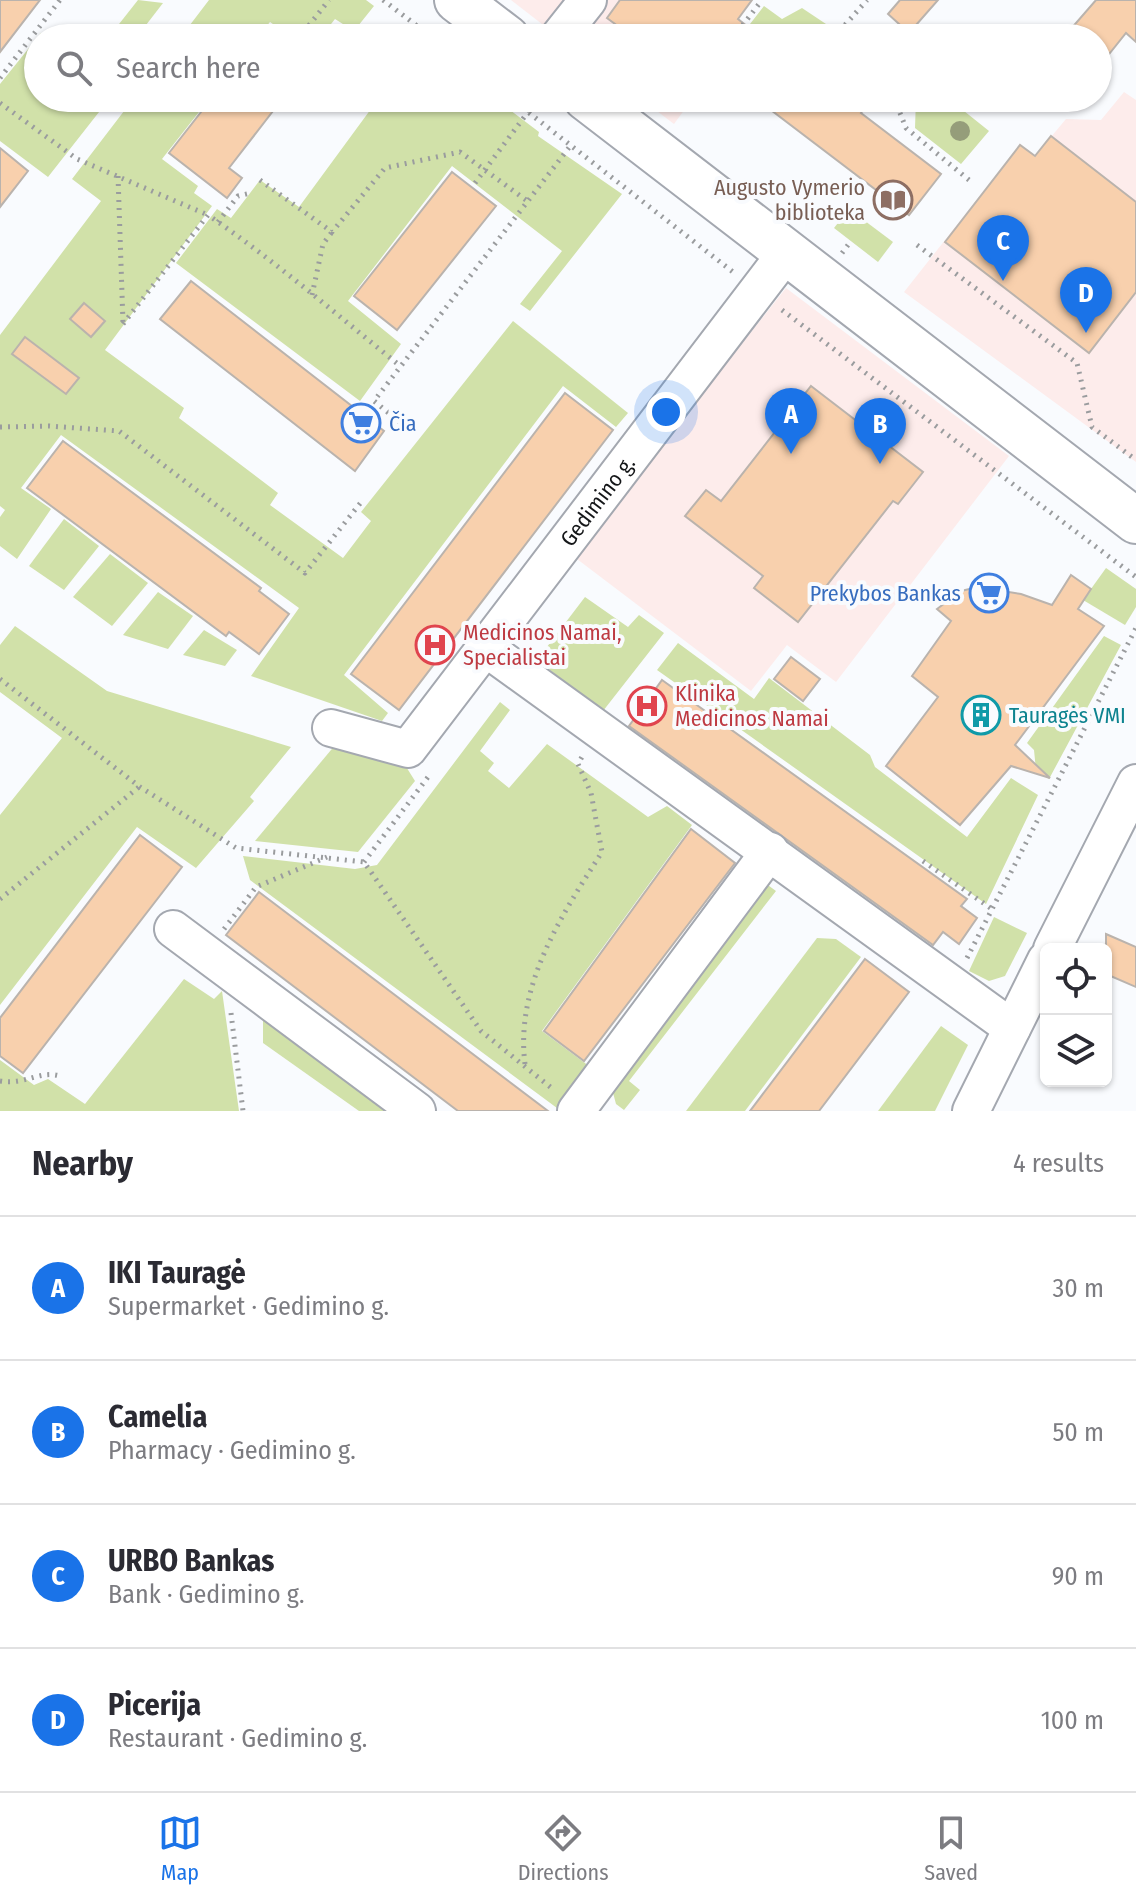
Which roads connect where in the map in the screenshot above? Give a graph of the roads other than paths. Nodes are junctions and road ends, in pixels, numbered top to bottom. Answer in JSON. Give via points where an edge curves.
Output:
{"nodes":[{"id":1,"x":457,"y":0,"type":"edge"},
{"id":2,"x":588,"y":0,"type":"edge"},
{"id":3,"x":489,"y":24,"type":"edge"},
{"id":4,"x":569,"y":24,"type":"edge"},
{"id":5,"x":604,"y":112,"type":"edge"},
{"id":6,"x":787,"y":252,"type":"junction"},
{"id":7,"x":1136,"y":521,"type":"edge"},
{"id":8,"x":487,"y":649,"type":"junction"},
{"id":9,"x":331,"y":728,"type":"dead end"},
{"id":10,"x":1136,"y":783,"type":"edge"},
{"id":11,"x":770,"y":851,"type":"junction"},
{"id":12,"x":173,"y":929,"type":"dead end"},
{"id":13,"x":1055,"y":943,"type":"edge"},
{"id":14,"x":1040,"y":972,"type":"edge"},
{"id":15,"x":1012,"y":1028,"type":"junction"},
{"id":16,"x":417,"y":1111,"type":"edge"},
{"id":17,"x":577,"y":1111,"type":"edge"},
{"id":18,"x":971,"y":1111,"type":"edge"}],
"edges":[{"from":1,"to":3,"type":"main road"},
{"from":2,"to":4,"type":"street"},
{"from":5,"to":6,"type":"main road"},
{"from":6,"to":7,"type":"main road"},
{"from":6,"to":8,"type":"street","name":"Gedimino g."},
{"from":8,"to":9,"type":"street","name":"Gedimino g.","via":[[408,749]]},
{"from":8,"to":11,"type":"street"},
{"from":10,"to":13,"type":"street"},
{"from":11,"to":15,"type":"street"},
{"from":11,"to":17,"type":"street"},
{"from":12,"to":16,"type":"street"},
{"from":14,"to":15,"type":"street"},
{"from":15,"to":18,"type":"street"}]}
